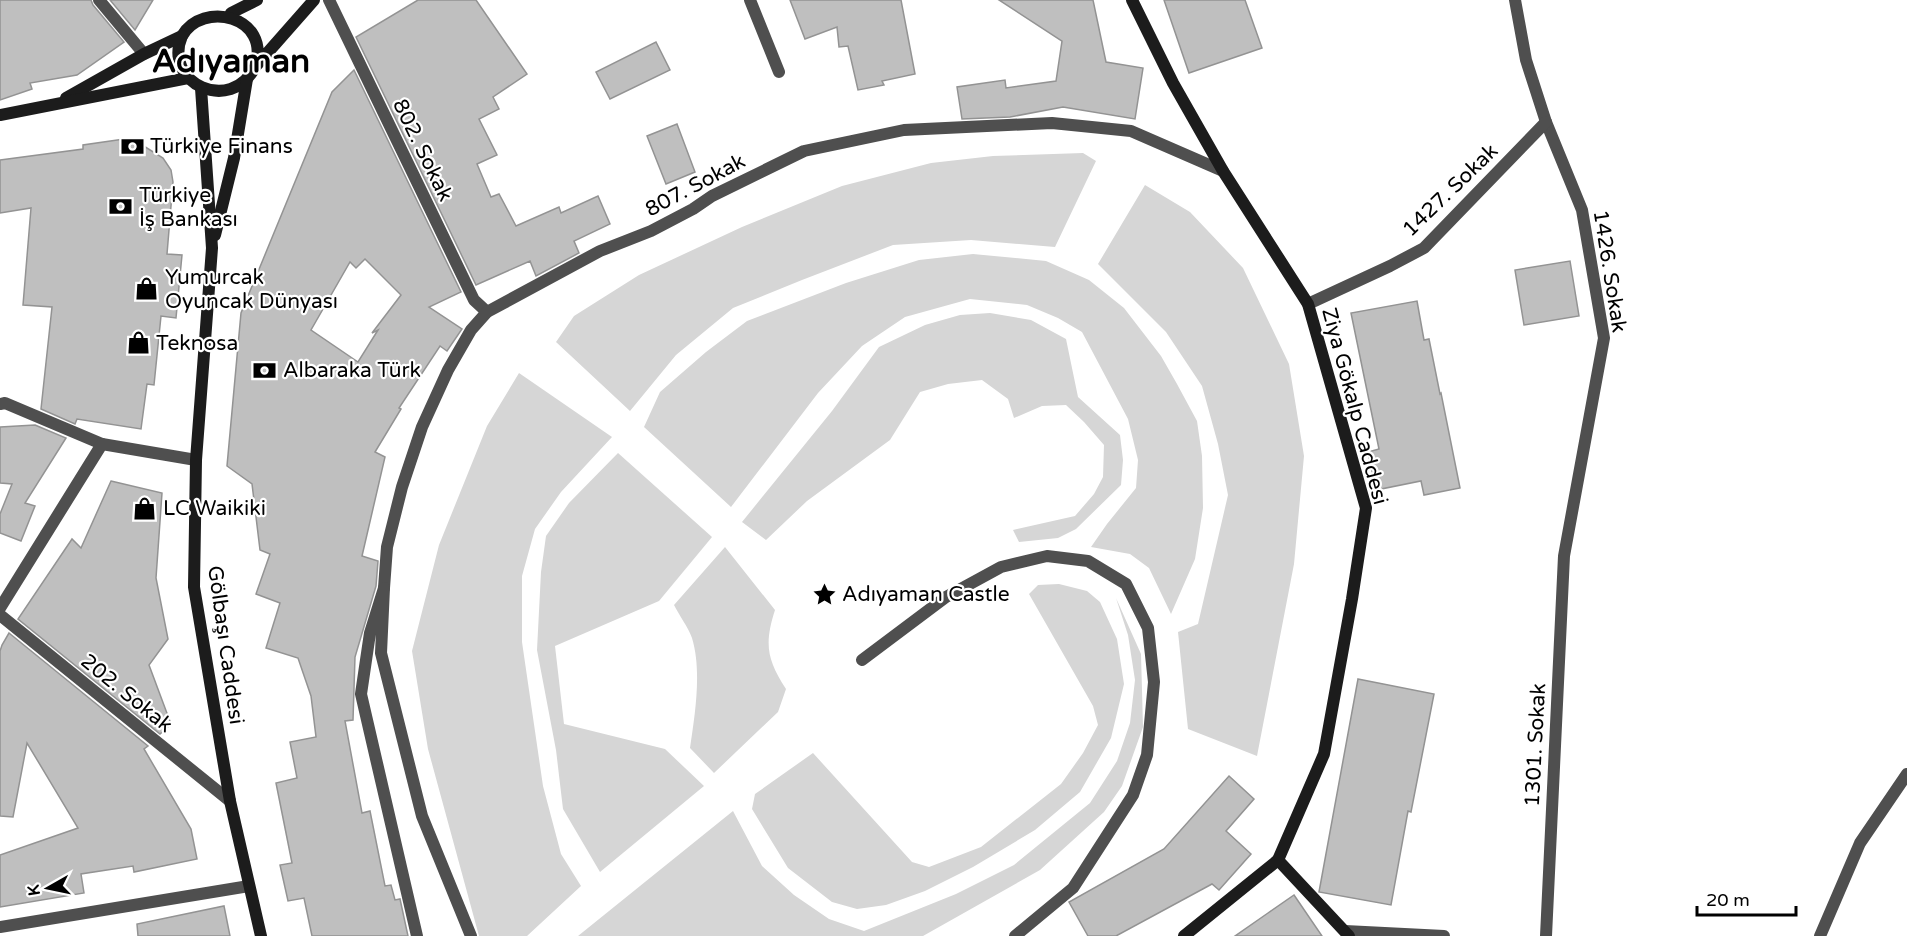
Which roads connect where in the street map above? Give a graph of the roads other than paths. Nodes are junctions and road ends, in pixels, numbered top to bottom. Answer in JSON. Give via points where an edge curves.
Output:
{"nodes":[{"id":1,"x":99,"y":0,"type":"edge"},
{"id":2,"x":256,"y":0,"type":"edge"},
{"id":3,"x":314,"y":0,"type":"edge"},
{"id":4,"x":330,"y":0,"type":"edge"},
{"id":5,"x":750,"y":0,"type":"edge"},
{"id":6,"x":1132,"y":0,"type":"edge"},
{"id":7,"x":1515,"y":0,"type":"edge"},
{"id":8,"x":215,"y":6,"type":"edge"},
{"id":9,"x":231,"y":13,"type":"junction"},
{"id":10,"x":182,"y":36,"type":"junction"},
{"id":11,"x":144,"y":54,"type":"junction"},
{"id":12,"x":255,"y":67,"type":"junction"},
{"id":13,"x":779,"y":72,"type":"dead end"},
{"id":14,"x":188,"y":78,"type":"junction"},
{"id":15,"x":247,"y":79,"type":"junction"},
{"id":16,"x":201,"y":88,"type":"junction"},
{"id":17,"x":56,"y":104,"type":"junction"},
{"id":18,"x":0,"y":116,"type":"edge"},
{"id":19,"x":1546,"y":122,"type":"junction"},
{"id":20,"x":1223,"y":171,"type":"junction"},
{"id":21,"x":212,"y":248,"type":"junction"},
{"id":22,"x":1308,"y":304,"type":"junction"},
{"id":23,"x":487,"y":312,"type":"junction"},
{"id":24,"x":0,"y":404,"type":"edge"},
{"id":25,"x":102,"y":444,"type":"junction"},
{"id":26,"x":196,"y":460,"type":"junction"},
{"id":27,"x":1564,"y":556,"type":"joint"},
{"id":28,"x":384,"y":588,"type":"junction"},
{"id":29,"x":0,"y":608,"type":"edge"},
{"id":30,"x":0,"y":615,"type":"edge"},
{"id":31,"x":862,"y":660,"type":"dead end"},
{"id":32,"x":1907,"y":774,"type":"edge"},
{"id":33,"x":230,"y":801,"type":"junction"},
{"id":34,"x":1278,"y":860,"type":"junction"},
{"id":35,"x":249,"y":886,"type":"junction"},
{"id":36,"x":0,"y":927,"type":"edge"},
{"id":37,"x":1347,"y":934,"type":"edge"},
{"id":38,"x":261,"y":936,"type":"edge"},
{"id":39,"x":417,"y":936,"type":"edge"},
{"id":40,"x":471,"y":936,"type":"edge"},
{"id":41,"x":1015,"y":936,"type":"edge"},
{"id":42,"x":1184,"y":936,"type":"edge"},
{"id":43,"x":1444,"y":936,"type":"edge"},
{"id":44,"x":1546,"y":936,"type":"edge"},
{"id":45,"x":1820,"y":936,"type":"edge"}],
"edges":[{"from":1,"to":11,"type":"street"},
{"from":2,"to":9,"type":"main road"},
{"from":3,"to":12,"type":"main road"},
{"from":4,"to":23,"type":"street","name":"802. Sokak","via":[[474,300]]},
{"from":5,"to":13,"type":"street"},
{"from":6,"to":20,"type":"main road","name":"Ziya Gökalp Caddesi"},
{"from":7,"to":19,"type":"street","name":"1426. Sokak","via":[[1526,60]]},
{"from":8,"to":9,"type":"main road"},
{"from":8,"to":10,"type":"main road","via":[[195,19]]},
{"from":9,"to":12,"type":"main road","via":[[243,20],[256,38]]},
{"from":10,"to":11,"type":"main road"},
{"from":10,"to":14,"type":"main road","via":[[179,58]]},
{"from":11,"to":17,"type":"main road"},
{"from":12,"to":15,"type":"main road"},
{"from":14,"to":16,"type":"main road"},
{"from":14,"to":17,"type":"main road"},
{"from":15,"to":16,"type":"main road","via":[[228,91]]},
{"from":15,"to":21,"type":"main road","name":"Gölbaşı Caddesi","via":[[234,158]]},
{"from":16,"to":21,"type":"main road","name":"Gölbaşı Caddesi"},
{"from":17,"to":18,"type":"main road"},
{"from":19,"to":22,"type":"street","name":"1427. Sokak","via":[[1424,248]]},
{"from":19,"to":27,"type":"street","name":"1426. Sokak","via":[[1582,210],[1604,338]]},
{"from":20,"to":22,"type":"main road","name":"Ziya Gökalp Caddesi"},
{"from":20,"to":23,"type":"street","name":"807. Sokak","via":[[1131,131],[1052,123],[904,130],[804,152],[712,196],[651,231],[600,251]]},
{"from":21,"to":26,"type":"main road","name":"Gölbaşı Caddesi"},
{"from":22,"to":34,"type":"main road","name":"Ziya Gökalp Caddesi","via":[[1366,508],[1324,754]]},
{"from":23,"to":28,"type":"street","name":"807. Sokak","via":[[471,330],[448,370],[422,427],[387,547]]},
{"from":24,"to":25,"type":"street"},
{"from":25,"to":26,"type":"street"},
{"from":25,"to":29,"type":"street"},
{"from":26,"to":33,"type":"main road","name":"Gölbaşı Caddesi","via":[[194,587]]},
{"from":27,"to":44,"type":"street","name":"1301. Sokak"},
{"from":28,"to":39,"type":"street","via":[[370,633],[361,694]]},
{"from":28,"to":40,"type":"street","via":[[381,653],[422,816]]},
{"from":30,"to":33,"type":"street","name":"202. Sokak"},
{"from":31,"to":41,"type":"street","via":[[946,597],[1001,567],[1047,556],[1088,561],[1126,584],[1148,628],[1154,682],[1147,754],[1132,795],[1073,888]]},
{"from":32,"to":45,"type":"street","via":[[1860,843]]},
{"from":33,"to":35,"type":"main road","name":"Gölbaşı Caddesi"},
{"from":34,"to":37,"type":"main road"},
{"from":34,"to":42,"type":"main road"},
{"from":35,"to":36,"type":"street"},
{"from":35,"to":38,"type":"main road","name":"Gölbaşı Caddesi"},
{"from":37,"to":43,"type":"street"}]}
